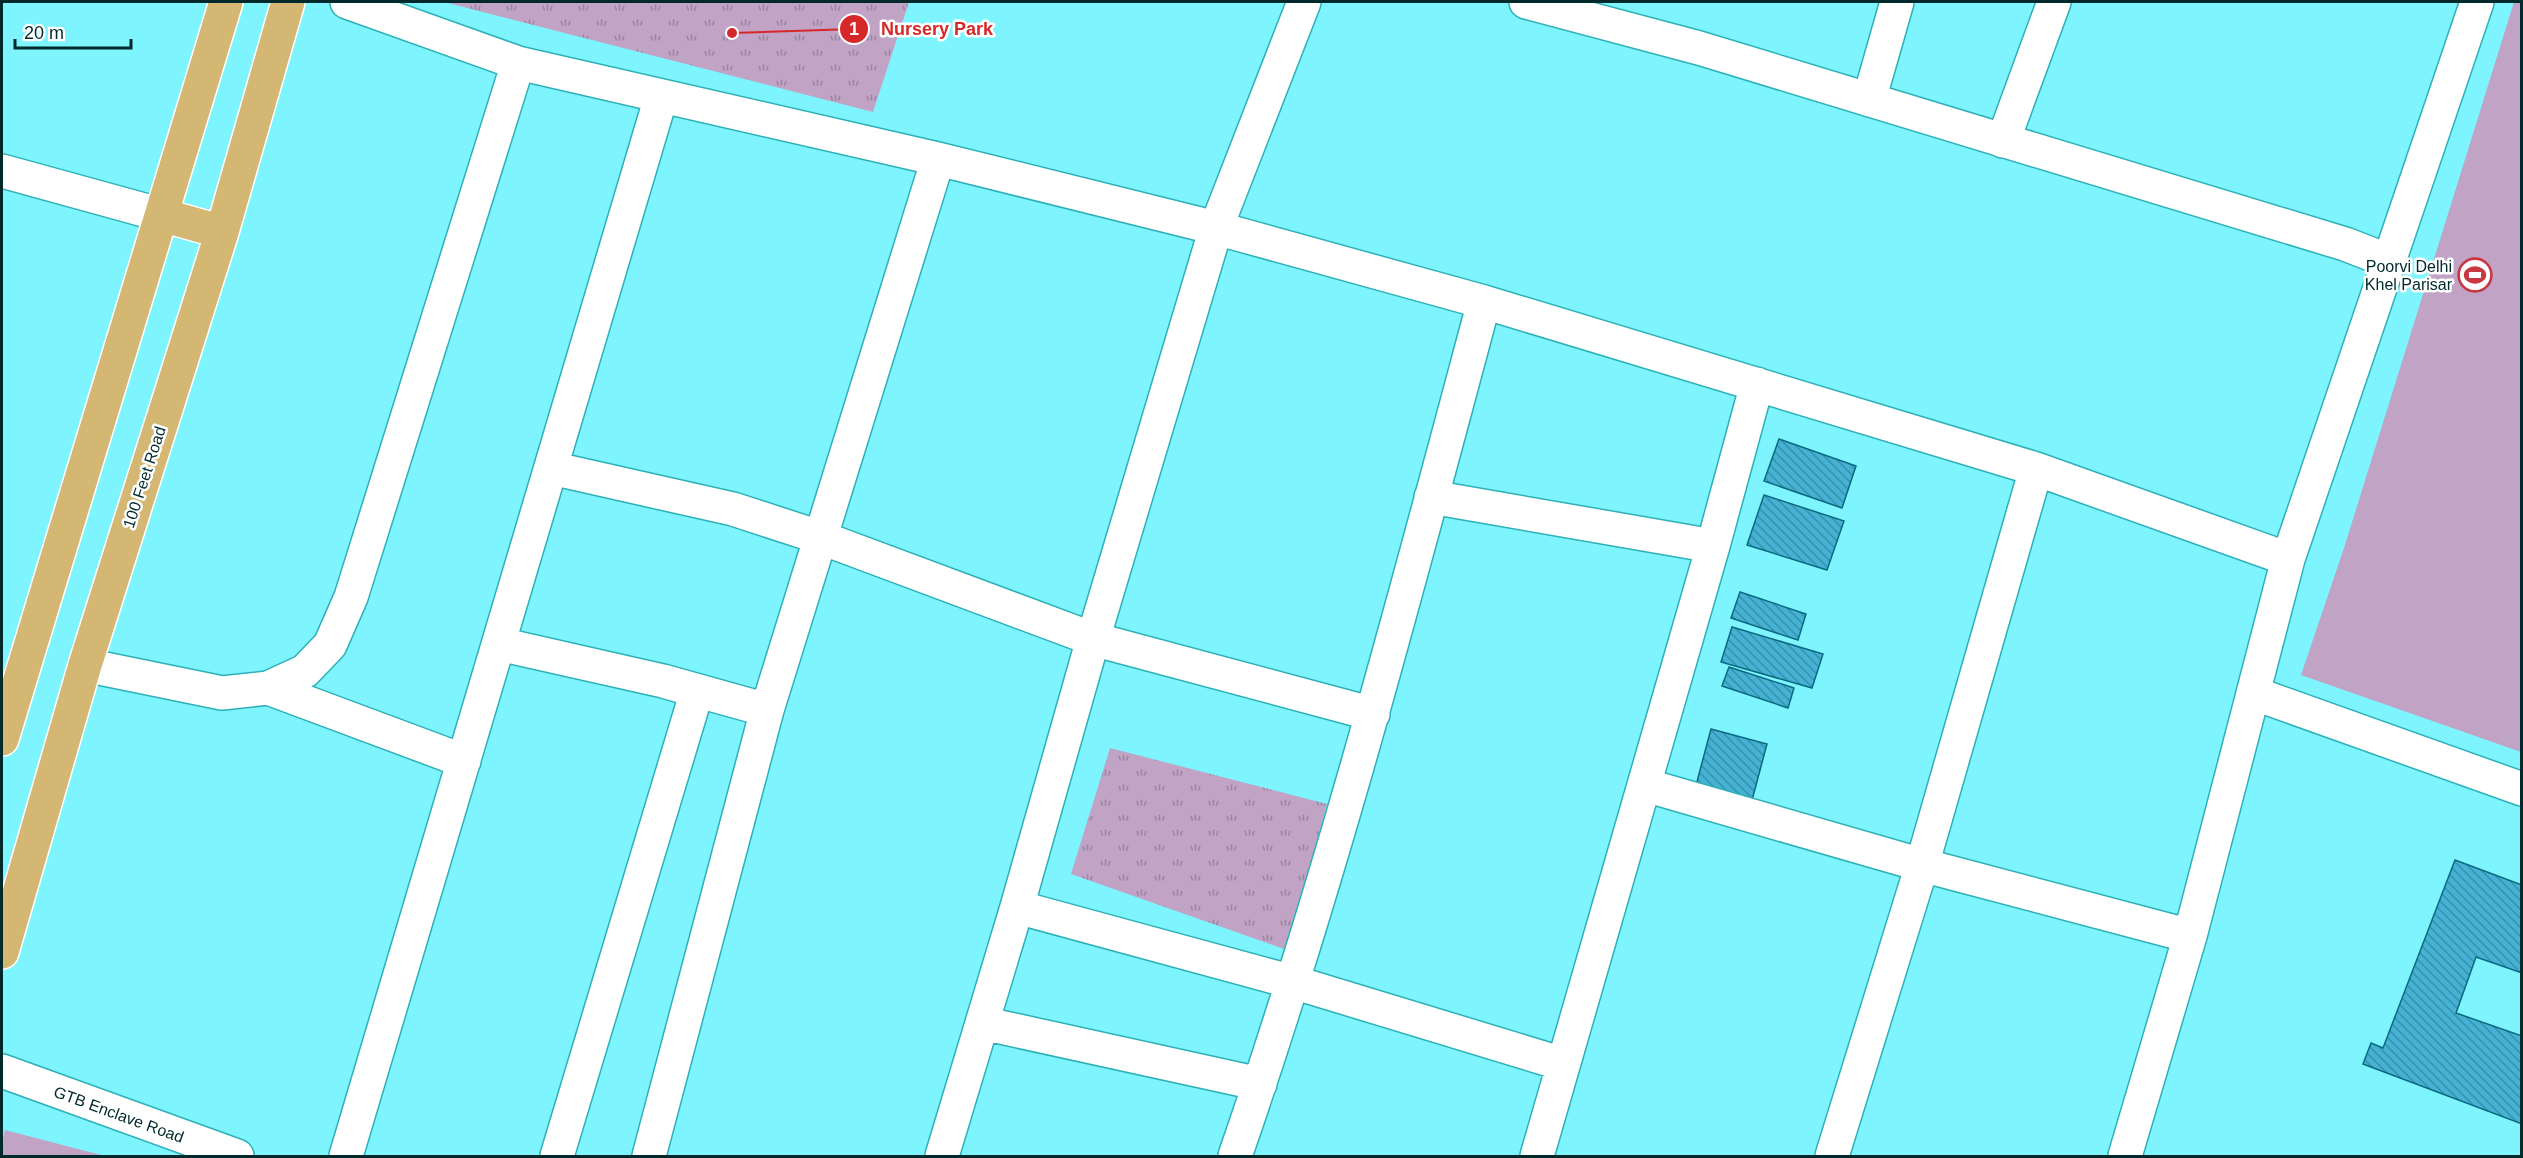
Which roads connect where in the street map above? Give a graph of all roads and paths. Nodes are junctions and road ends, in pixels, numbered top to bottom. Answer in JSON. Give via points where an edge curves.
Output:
{"nodes":[{"id":1,"x":225,"y":2,"type":"edge"},
{"id":2,"x":288,"y":2,"type":"edge"},
{"id":3,"x":348,"y":2,"type":"edge"},
{"id":4,"x":1304,"y":2,"type":"edge"},
{"id":5,"x":1897,"y":2,"type":"edge"},
{"id":6,"x":2054,"y":2,"type":"edge"},
{"id":7,"x":2478,"y":2,"type":"edge"},
{"id":8,"x":1542,"y":4,"type":"edge"},
{"id":9,"x":518,"y":63,"type":"junction"},
{"id":10,"x":661,"y":97,"type":"junction"},
{"id":11,"x":1869,"y":100,"type":"junction"},
{"id":12,"x":2002,"y":141,"type":"junction"},
{"id":13,"x":938,"y":159,"type":"junction"},
{"id":14,"x":2,"y":171,"type":"edge"},
{"id":15,"x":162,"y":215,"type":"junction"},
{"id":16,"x":1216,"y":228,"type":"junction"},
{"id":17,"x":222,"y":232,"type":"junction"},
{"id":18,"x":2389,"y":261,"type":"junction"},
{"id":19,"x":1484,"y":302,"type":"junction"},
{"id":20,"x":1757,"y":384,"type":"junction"},
{"id":21,"x":551,"y":468,"type":"junction"},
{"id":22,"x":2036,"y":469,"type":"junction"},
{"id":23,"x":1431,"y":497,"type":"junction"},
{"id":24,"x":822,"y":538,"type":"junction"},
{"id":25,"x":1713,"y":546,"type":"junction"},
{"id":26,"x":2288,"y":559,"type":"junction"},
{"id":27,"x":1094,"y":639,"type":"junction"},
{"id":28,"x":499,"y":644,"type":"junction"},
{"id":29,"x":85,"y":664,"type":"junction"},
{"id":30,"x":268,"y":688,"type":"junction"},
{"id":31,"x":697,"y":691,"type":"junction"},
{"id":32,"x":2253,"y":693,"type":"junction"},
{"id":33,"x":767,"y":710,"type":"junction"},
{"id":34,"x":1374,"y":714,"type":"junction"},
{"id":35,"x":2,"y":739,"type":"edge"},
{"id":36,"x":464,"y":761,"type":"junction"},
{"id":37,"x":1645,"y":785,"type":"junction"},
{"id":38,"x":2522,"y":789,"type":"edge"},
{"id":39,"x":1922,"y":865,"type":"junction"},
{"id":40,"x":1017,"y":907,"type":"junction"},
{"id":41,"x":2190,"y":936,"type":"junction"},
{"id":42,"x":2,"y":952,"type":"edge"},
{"id":43,"x":1293,"y":982,"type":"junction"},
{"id":44,"x":982,"y":1023,"type":"junction"},
{"id":45,"x":1563,"y":1064,"type":"junction"},
{"id":46,"x":2,"y":1071,"type":"edge"},
{"id":47,"x":1260,"y":1084,"type":"junction"},
{"id":48,"x":237,"y":1156,"type":"edge"},
{"id":49,"x":346,"y":1156,"type":"edge"},
{"id":50,"x":557,"y":1156,"type":"edge"},
{"id":51,"x":649,"y":1156,"type":"edge"},
{"id":52,"x":942,"y":1156,"type":"edge"},
{"id":53,"x":1235,"y":1156,"type":"edge"},
{"id":54,"x":1537,"y":1156,"type":"edge"},
{"id":55,"x":1832,"y":1156,"type":"edge"},
{"id":56,"x":2125,"y":1156,"type":"edge"}],
"edges":[{"from":1,"to":15,"type":"main road"},
{"from":2,"to":17,"type":"main road","name":"100 Feet Road"},
{"from":3,"to":9,"type":"street"},
{"from":4,"to":16,"type":"street"},
{"from":5,"to":11,"type":"street"},
{"from":6,"to":12,"type":"street"},
{"from":7,"to":18,"type":"street"},
{"from":8,"to":11,"type":"street"},
{"from":9,"to":10,"type":"street"},
{"from":9,"to":30,"type":"street","via":[[351,597],[330,645],[305,671]]},
{"from":10,"to":13,"type":"street"},
{"from":10,"to":21,"type":"street"},
{"from":11,"to":12,"type":"street"},
{"from":12,"to":18,"type":"street","via":[[2345,244]]},
{"from":13,"to":16,"type":"street"},
{"from":13,"to":24,"type":"street"},
{"from":14,"to":15,"type":"street"},
{"from":15,"to":17,"type":"main road"},
{"from":15,"to":35,"type":"main road"},
{"from":16,"to":19,"type":"street"},
{"from":16,"to":27,"type":"street"},
{"from":17,"to":29,"type":"main road","name":"100 Feet Road"},
{"from":18,"to":26,"type":"street"},
{"from":19,"to":20,"type":"street"},
{"from":19,"to":23,"type":"street"},
{"from":20,"to":22,"type":"street"},
{"from":20,"to":25,"type":"street"},
{"from":21,"to":24,"type":"street","via":[[733,509]]},
{"from":21,"to":28,"type":"street"},
{"from":22,"to":26,"type":"street"},
{"from":22,"to":39,"type":"street"},
{"from":23,"to":25,"type":"street"},
{"from":23,"to":34,"type":"street"},
{"from":24,"to":27,"type":"street"},
{"from":24,"to":33,"type":"street"},
{"from":25,"to":37,"type":"street"},
{"from":26,"to":32,"type":"street"},
{"from":27,"to":34,"type":"street"},
{"from":27,"to":40,"type":"street"},
{"from":28,"to":31,"type":"street"},
{"from":28,"to":36,"type":"street"},
{"from":29,"to":30,"type":"street","via":[[222,693]]},
{"from":29,"to":42,"type":"main road","name":"100 Feet Road"},
{"from":30,"to":36,"type":"street"},
{"from":31,"to":33,"type":"street"},
{"from":31,"to":50,"type":"street"},
{"from":32,"to":38,"type":"street"},
{"from":32,"to":41,"type":"street"},
{"from":33,"to":51,"type":"street"},
{"from":34,"to":43,"type":"street"},
{"from":36,"to":49,"type":"street"},
{"from":37,"to":39,"type":"street"},
{"from":37,"to":45,"type":"street"},
{"from":39,"to":41,"type":"street"},
{"from":39,"to":55,"type":"street"},
{"from":40,"to":43,"type":"street"},
{"from":40,"to":44,"type":"street"},
{"from":41,"to":56,"type":"street"},
{"from":43,"to":45,"type":"street"},
{"from":43,"to":47,"type":"street"},
{"from":44,"to":47,"type":"street"},
{"from":44,"to":52,"type":"street"},
{"from":45,"to":54,"type":"street"},
{"from":46,"to":48,"type":"street","name":"GTB Enclave Road"},
{"from":47,"to":53,"type":"street"}]}
